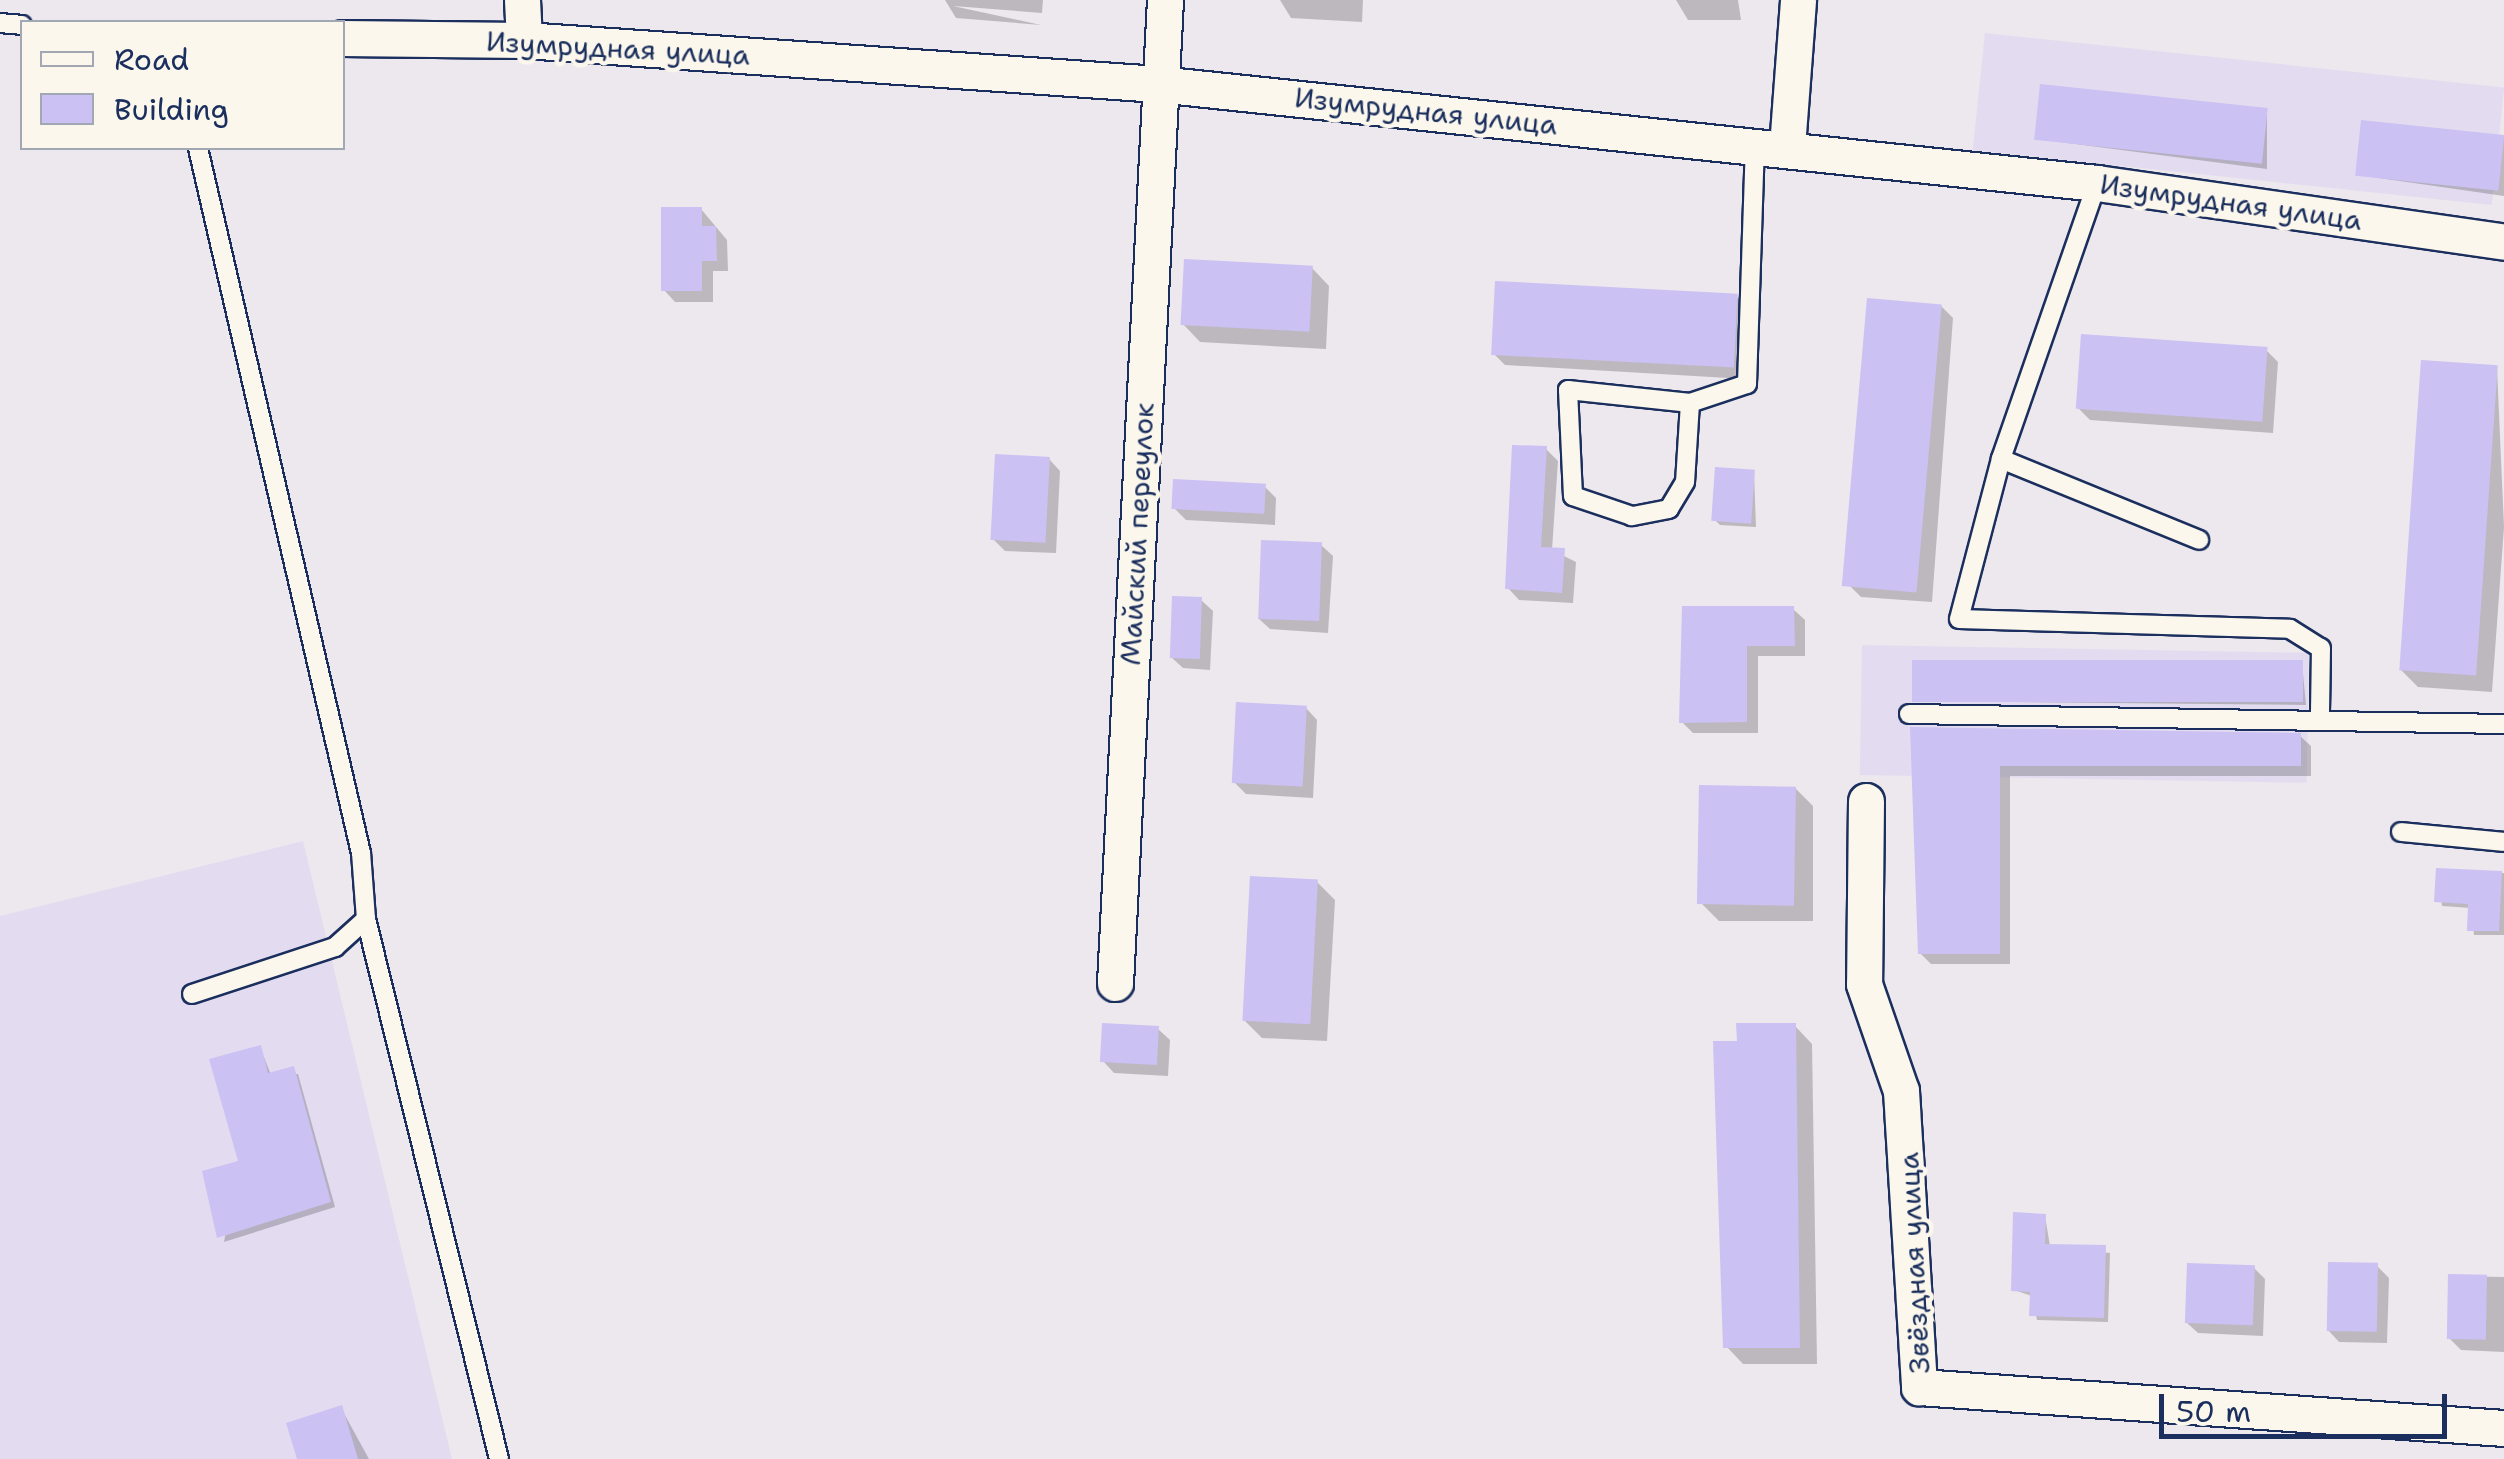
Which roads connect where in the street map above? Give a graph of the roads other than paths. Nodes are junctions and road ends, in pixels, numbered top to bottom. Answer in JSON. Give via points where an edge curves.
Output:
{"nodes":[{"id":1,"x":522,"y":0,"type":"edge"},
{"id":2,"x":1165,"y":0,"type":"edge"},
{"id":3,"x":1798,"y":0,"type":"edge"},
{"id":4,"x":345,"y":38,"type":"edge"},
{"id":5,"x":524,"y":40,"type":"junction"},
{"id":6,"x":1158,"y":84,"type":"junction"},
{"id":7,"x":1771,"y":146,"type":"junction"},
{"id":8,"x":198,"y":150,"type":"edge"},
{"id":9,"x":2098,"y":183,"type":"junction"},
{"id":10,"x":2504,"y":242,"type":"edge"},
{"id":11,"x":1690,"y":403,"type":"junction"},
{"id":12,"x":2000,"y":460,"type":"junction"},
{"id":13,"x":2198,"y":540,"type":"dead end"},
{"id":14,"x":1909,"y":714,"type":"dead end"},
{"id":15,"x":2320,"y":715,"type":"junction"},
{"id":16,"x":2504,"y":724,"type":"edge"},
{"id":17,"x":1866,"y":801,"type":"dead end"},
{"id":18,"x":2401,"y":832,"type":"dead end"},
{"id":19,"x":2504,"y":842,"type":"edge"},
{"id":20,"x":366,"y":919,"type":"junction"},
{"id":21,"x":1115,"y":983,"type":"dead end"},
{"id":22,"x":192,"y":994,"type":"dead end"},
{"id":23,"x":2504,"y":1428,"type":"edge"},
{"id":24,"x":500,"y":1459,"type":"edge"}],
"edges":[{"from":1,"to":5,"type":"street"},
{"from":2,"to":6,"type":"street","name":"Майский переулок"},
{"from":3,"to":7,"type":"street"},
{"from":4,"to":5,"type":"street","name":"Изумрудная улица"},
{"from":5,"to":6,"type":"street","name":"Изумрудная улица"},
{"from":6,"to":7,"type":"street","name":"Изумрудная улица"},
{"from":6,"to":21,"type":"street","name":"Майский переулок"},
{"from":7,"to":9,"type":"street","name":"Изумрудная улица"},
{"from":7,"to":11,"type":"lane","via":[[1747,384]]},
{"from":8,"to":20,"type":"lane","via":[[361,854]]},
{"from":9,"to":10,"type":"street","name":"Изумрудная улица"},
{"from":9,"to":12,"type":"lane"},
{"from":11,"to":11,"type":"lane","via":[[1568,390],[1573,496],[1632,516],[1668,509],[1685,482]]},
{"from":12,"to":13,"type":"lane"},
{"from":12,"to":15,"type":"lane","via":[[1960,619],[2290,629],[2322,648]]},
{"from":14,"to":15,"type":"lane"},
{"from":15,"to":16,"type":"lane"},
{"from":17,"to":23,"type":"street","name":"Звёздная улица","via":[[1864,984],[1901,1091],[1919,1387]]},
{"from":18,"to":19,"type":"lane"},
{"from":20,"to":22,"type":"lane","via":[[335,946]]},
{"from":20,"to":24,"type":"lane"}]}
